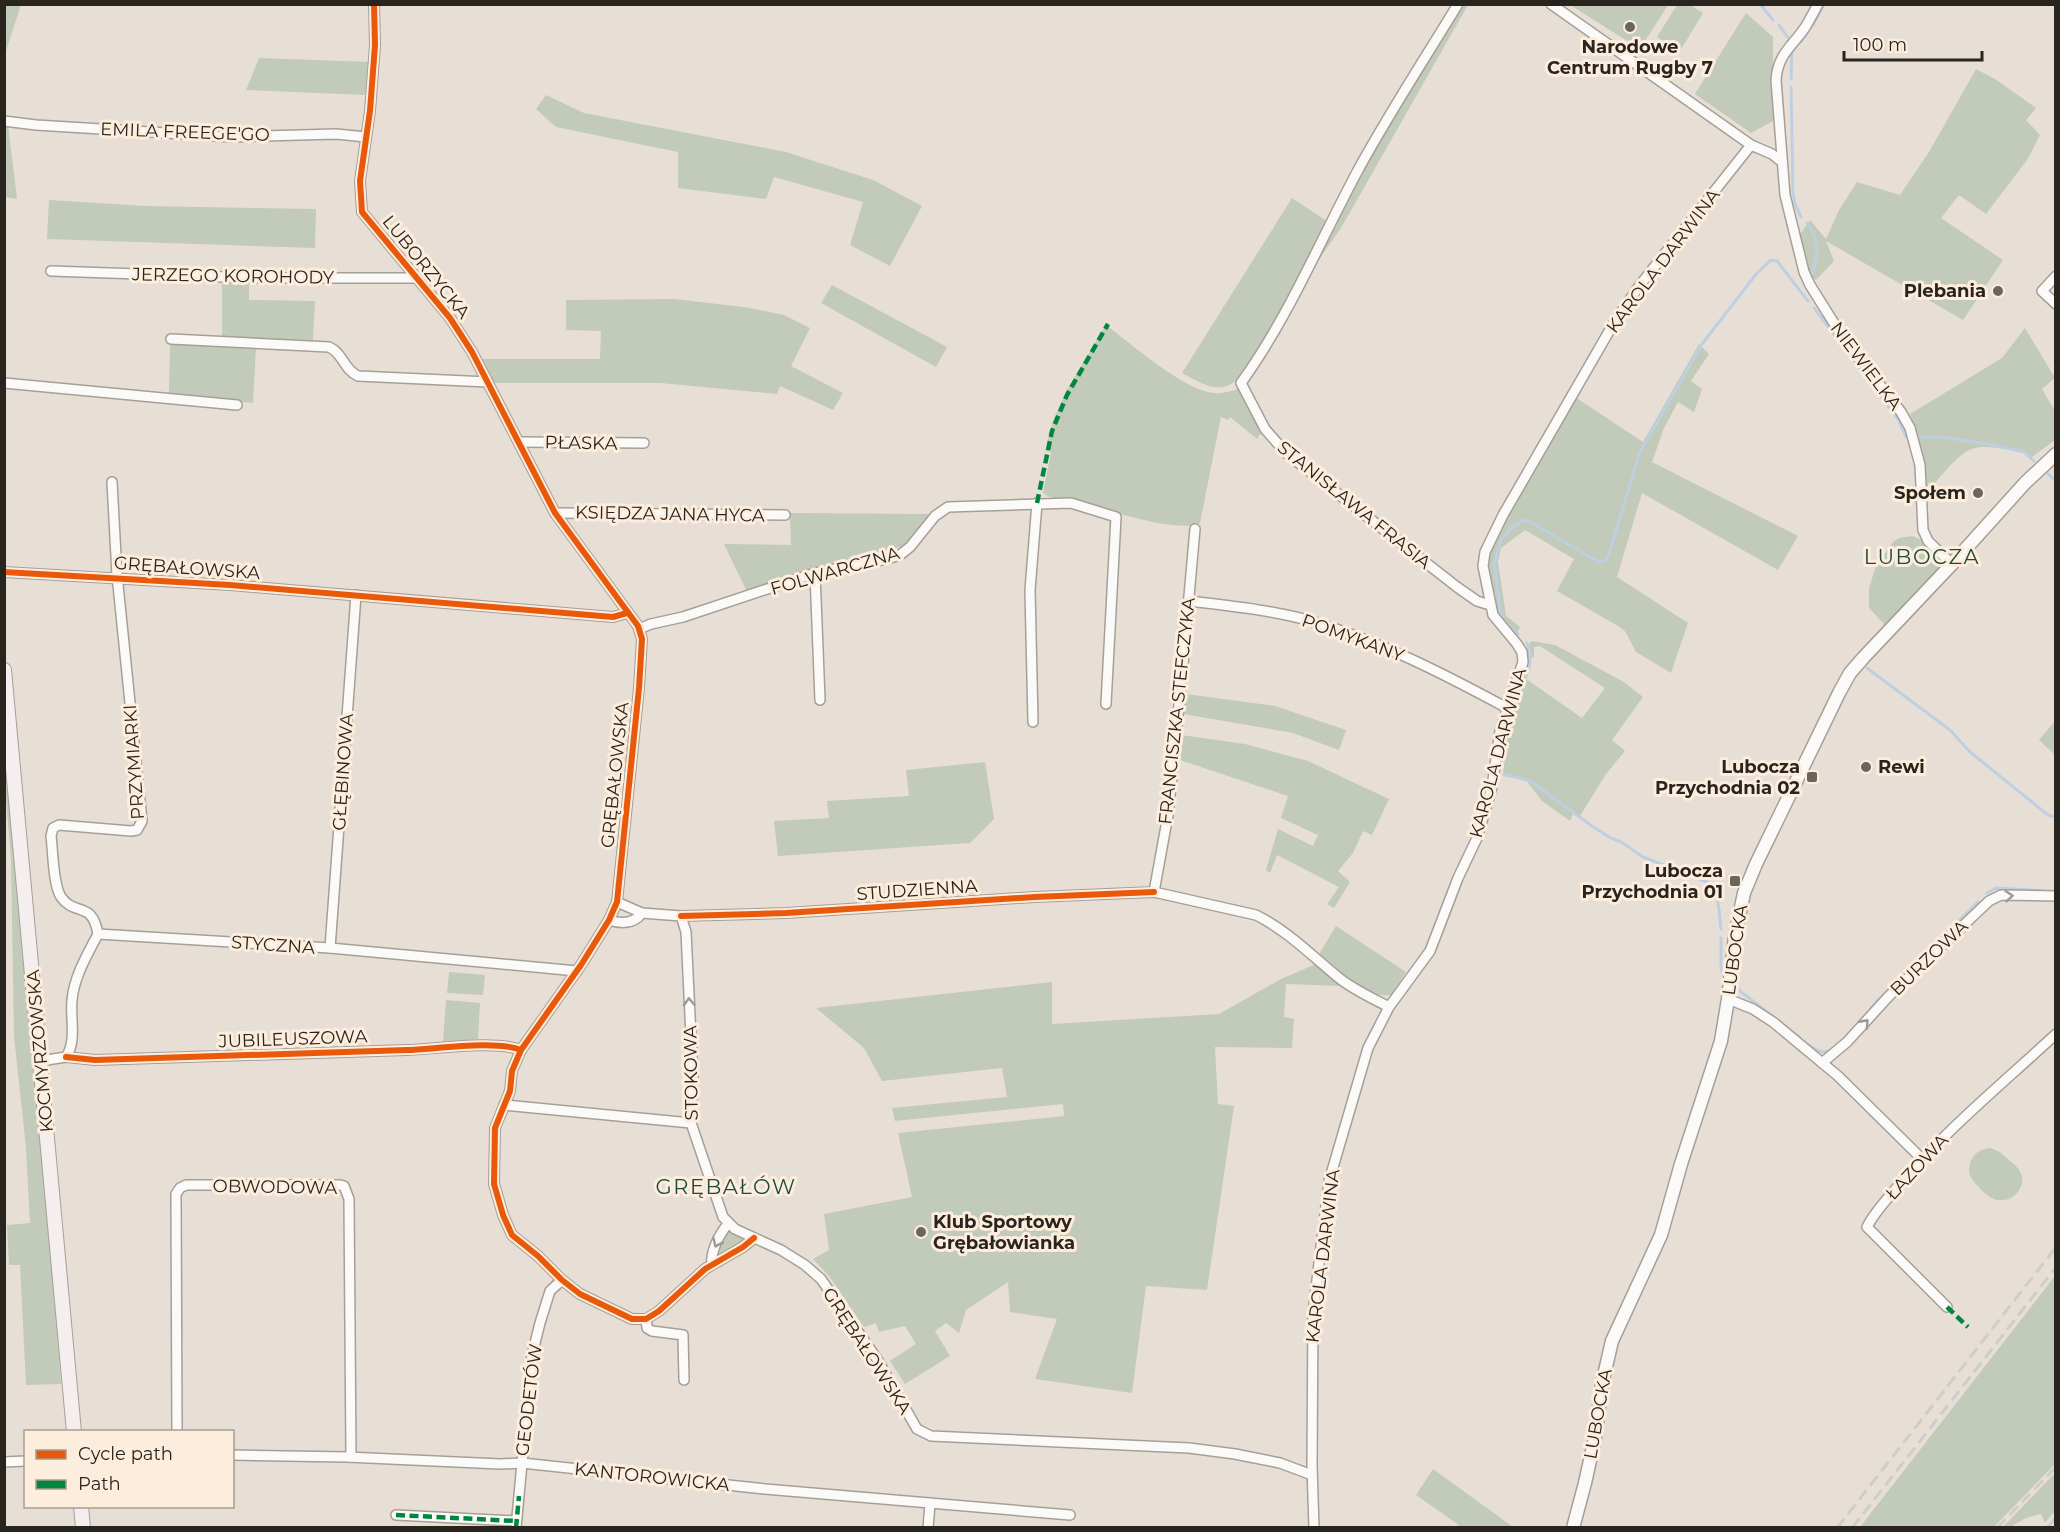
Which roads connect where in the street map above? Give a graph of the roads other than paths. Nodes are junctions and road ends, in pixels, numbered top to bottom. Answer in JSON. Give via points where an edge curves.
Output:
{"nodes":[{"id":1,"x":374,"y":4,"type":"edge"},
{"id":2,"x":1458,"y":4,"type":"edge"},
{"id":3,"x":1551,"y":4,"type":"edge"},
{"id":4,"x":1818,"y":4,"type":"edge"},
{"id":5,"x":4,"y":121,"type":"edge"},
{"id":6,"x":366,"y":137,"type":"junction"},
{"id":7,"x":1751,"y":145,"type":"junction"},
{"id":8,"x":1782,"y":162,"type":"junction"},
{"id":9,"x":51,"y":271,"type":"dead end"},
{"id":10,"x":2055,"y":276,"type":"edge"},
{"id":11,"x":416,"y":278,"type":"junction"},
{"id":12,"x":2055,"y":304,"type":"edge"},
{"id":13,"x":171,"y":339,"type":"dead end"},
{"id":14,"x":488,"y":382,"type":"junction"},
{"id":15,"x":4,"y":383,"type":"edge"},
{"id":16,"x":237,"y":405,"type":"dead end"},
{"id":17,"x":519,"y":442,"type":"junction"},
{"id":18,"x":644,"y":443,"type":"dead end"},
{"id":19,"x":2055,"y":454,"type":"edge"},
{"id":20,"x":112,"y":482,"type":"dead end"},
{"id":21,"x":1037,"y":503,"type":"junction"},
{"id":22,"x":555,"y":513,"type":"junction"},
{"id":23,"x":785,"y":515,"type":"dead end"},
{"id":24,"x":1195,"y":529,"type":"dead end"},
{"id":25,"x":1952,"y":564,"type":"junction"},
{"id":26,"x":4,"y":572,"type":"edge"},
{"id":27,"x":815,"y":573,"type":"junction"},
{"id":28,"x":118,"y":578,"type":"junction"},
{"id":29,"x":356,"y":596,"type":"junction"},
{"id":30,"x":1189,"y":601,"type":"junction"},
{"id":31,"x":1490,"y":605,"type":"junction"},
{"id":32,"x":627,"y":613,"type":"junction"},
{"id":33,"x":639,"y":629,"type":"junction"},
{"id":34,"x":4,"y":670,"type":"edge"},
{"id":35,"x":820,"y":700,"type":"dead end"},
{"id":36,"x":1106,"y":704,"type":"dead end"},
{"id":37,"x":1507,"y":708,"type":"junction"},
{"id":38,"x":1033,"y":722,"type":"dead end"},
{"id":39,"x":1154,"y":892,"type":"junction"},
{"id":40,"x":2055,"y":896,"type":"edge"},
{"id":41,"x":616,"y":902,"type":"junction"},
{"id":42,"x":642,"y":913,"type":"junction"},
{"id":43,"x":681,"y":916,"type":"junction"},
{"id":44,"x":609,"y":920,"type":"junction"},
{"id":45,"x":98,"y":934,"type":"junction"},
{"id":46,"x":330,"y":948,"type":"junction"},
{"id":47,"x":577,"y":971,"type":"junction"},
{"id":48,"x":1728,"y":999,"type":"junction"},
{"id":49,"x":1389,"y":1006,"type":"junction"},
{"id":50,"x":2055,"y":1034,"type":"edge"},
{"id":51,"x":521,"y":1050,"type":"junction"},
{"id":52,"x":66,"y":1057,"type":"junction"},
{"id":53,"x":40,"y":1061,"type":"junction"},
{"id":54,"x":1822,"y":1063,"type":"junction"},
{"id":55,"x":504,"y":1105,"type":"junction"},
{"id":56,"x":691,"y":1123,"type":"junction"},
{"id":57,"x":1922,"y":1159,"type":"junction"},
{"id":58,"x":728,"y":1224,"type":"junction"},
{"id":59,"x":754,"y":1238,"type":"junction"},
{"id":60,"x":712,"y":1264,"type":"junction"},
{"id":61,"x":562,"y":1280,"type":"junction"},
{"id":62,"x":1947,"y":1307,"type":"dead end"},
{"id":63,"x":646,"y":1318,"type":"junction"},
{"id":64,"x":684,"y":1380,"type":"dead end"},
{"id":65,"x":74,"y":1430,"type":"edge"},
{"id":66,"x":177,"y":1430,"type":"edge"},
{"id":67,"x":234,"y":1455,"type":"edge"},
{"id":68,"x":351,"y":1457,"type":"junction"},
{"id":69,"x":24,"y":1461,"type":"edge"},
{"id":70,"x":4,"y":1462,"type":"edge"},
{"id":71,"x":522,"y":1463,"type":"junction"},
{"id":72,"x":1312,"y":1475,"type":"junction"},
{"id":73,"x":930,"y":1504,"type":"junction"},
{"id":74,"x":81,"y":1508,"type":"edge"},
{"id":75,"x":396,"y":1515,"type":"dead end"},
{"id":76,"x":1070,"y":1515,"type":"dead end"},
{"id":77,"x":516,"y":1524,"type":"edge"},
{"id":78,"x":83,"y":1527,"type":"edge"},
{"id":79,"x":928,"y":1527,"type":"edge"},
{"id":80,"x":1314,"y":1527,"type":"edge"},
{"id":81,"x":1573,"y":1527,"type":"edge"}],
"edges":[{"from":1,"to":6,"type":"street","name":"LUBORZYCKA","via":[[375,45]]},
{"from":2,"to":31,"type":"street","name":"STANISŁAWA FRASIA","via":[[1357,172],[1300,288],[1241,383],[1265,429],[1286,453],[1457,587]]},
{"from":3,"to":7,"type":"street"},
{"from":4,"to":8,"type":"street","via":[[1777,69]]},
{"from":5,"to":6,"type":"street","name":"EMILA FREEGE'GO","via":[[231,137]]},
{"from":6,"to":11,"type":"street","name":"LUBORZYCKA","via":[[360,181],[362,212]]},
{"from":7,"to":8,"type":"street"},
{"from":7,"to":31,"type":"street","name":"KAROLA DARWINA","via":[[1615,321],[1503,515],[1485,552]]},
{"from":8,"to":25,"type":"street","name":"NIEWIELKA","via":[[1785,195],[1804,272],[1842,336],[1901,412],[1911,431],[1920,465],[1923,530],[1928,541]]},
{"from":9,"to":11,"type":"street","name":"JERZEGO KOROHODY","via":[[256,278]]},
{"from":10,"to":12,"type":"street","via":[[2042,291]]},
{"from":11,"to":14,"type":"street","name":"LUBORZYCKA","via":[[450,318]]},
{"from":13,"to":14,"type":"street","via":[[326,346],[334,348],[348,370],[358,376]]},
{"from":14,"to":17,"type":"street","name":"LUBORZYCKA"},
{"from":15,"to":16,"type":"street"},
{"from":17,"to":18,"type":"street","name":"PŁASKA"},
{"from":17,"to":22,"type":"street","name":"LUBORZYCKA"},
{"from":19,"to":25,"type":"street","name":"LUBOCKA"},
{"from":20,"to":28,"type":"street","name":"PRZYMIARKI"},
{"from":21,"to":27,"type":"street","name":"FOLWARCZNA","via":[[948,507],[900,555]]},
{"from":21,"to":36,"type":"street","name":"FOLWARCZNA","via":[[1077,504],[1116,517]]},
{"from":21,"to":38,"type":"street","via":[[1030,591]]},
{"from":22,"to":23,"type":"street","name":"KSIĘDZA JANA HYCA"},
{"from":22,"to":32,"type":"street","name":"LUBORZYCKA"},
{"from":24,"to":30,"type":"street","name":"FRANCISZKA STEFCZYKA"},
{"from":25,"to":48,"type":"street","name":"LUBOCKA","via":[[1864,657],[1839,693],[1746,886],[1736,926]]},
{"from":26,"to":28,"type":"street","name":"GRĘBAŁOWSKA"},
{"from":27,"to":33,"type":"street","name":"FOLWARCZNA"},
{"from":27,"to":35,"type":"street"},
{"from":28,"to":29,"type":"street","name":"GRĘBAŁOWSKA"},
{"from":28,"to":45,"type":"street","name":"PRZYMIARKI","via":[[142,821],[137,830],[131,831],[58,825],[51,836],[61,896],[92,915]]},
{"from":29,"to":32,"type":"street","name":"GRĘBAŁOWSKA","via":[[613,617]]},
{"from":29,"to":46,"type":"street","name":"GŁĘBINOWA"},
{"from":30,"to":37,"type":"street","name":"POMYKANY","via":[[1275,613],[1338,629],[1425,665]]},
{"from":30,"to":39,"type":"street","name":"FRANCISZKA STEFCZYKA","via":[[1169,806]]},
{"from":31,"to":37,"type":"street","name":"KAROLA DARWINA","via":[[1493,615],[1522,652],[1523,662]]},
{"from":32,"to":33,"type":"street"},
{"from":33,"to":41,"type":"street","name":"GRĘBAŁOWSKA","via":[[639,688]]},
{"from":34,"to":53,"type":"main road","name":"KOCMYRZOWSKA"},
{"from":37,"to":49,"type":"street","name":"KAROLA DARWINA","via":[[1492,787],[1477,838],[1430,951]]},
{"from":39,"to":43,"type":"street","name":"STUDZIENNA"},
{"from":39,"to":49,"type":"street","name":"STUDZIENNA","via":[[1269,921],[1348,985]]},
{"from":54,"to":40,"type":"street","name":"BURZOWA","one_way":true,"via":[[1989,901],[2001,895]]},
{"from":41,"to":42,"type":"street","name":"STUDZIENNA"},
{"from":41,"to":44,"type":"street","name":"GRĘBAŁOWSKA"},
{"from":42,"to":43,"type":"street","name":"STUDZIENNA"},
{"from":42,"to":44,"type":"street","name":"STUDZIENNA","via":[[626,923]]},
{"from":56,"to":43,"type":"street","name":"STOKOWA","one_way":true,"via":[[693,1078],[686,932]]},
{"from":44,"to":47,"type":"street","name":"GRĘBAŁOWSKA"},
{"from":45,"to":46,"type":"street","name":"STYCZNA"},
{"from":45,"to":52,"type":"street","via":[[80,970],[72,999],[72,1045]]},
{"from":46,"to":47,"type":"street","name":"STYCZNA"},
{"from":47,"to":51,"type":"street","name":"GRĘBAŁOWSKA"},
{"from":48,"to":54,"type":"street","via":[[1766,1018]]},
{"from":48,"to":81,"type":"street","name":"LUBOCKA","via":[[1721,1041],[1661,1235],[1606,1361],[1594,1438]]},
{"from":49,"to":72,"type":"street","name":"KAROLA DARWINA","via":[[1368,1048],[1329,1181],[1313,1313]]},
{"from":50,"to":57,"type":"street","name":"ŁAZOWA"},
{"from":51,"to":52,"type":"street","name":"JUBILEUSZOWA","via":[[490,1046],[138,1059]]},
{"from":51,"to":55,"type":"street","name":"GRĘBAŁOWSKA"},
{"from":52,"to":53,"type":"street","name":"JUBILEUSZOWA"},
{"from":53,"to":65,"type":"main road","name":"KOCMYRZOWSKA"},
{"from":54,"to":57,"type":"street"},
{"from":55,"to":56,"type":"street"},
{"from":55,"to":61,"type":"street","name":"GRĘBAŁOWSKA","via":[[495,1128],[493,1163],[503,1215],[512,1235]]},
{"from":56,"to":58,"type":"street","name":"STOKOWA","via":[[720,1212]]},
{"from":57,"to":62,"type":"street","name":"ŁAZOWA","via":[[1867,1227]]},
{"from":58,"to":59,"type":"street","name":"GRĘBAŁOWSKA"},
{"from":58,"to":60,"type":"street","one_way":true,"via":[[712,1255]]},
{"from":59,"to":60,"type":"street"},
{"from":59,"to":72,"type":"street","name":"GRĘBAŁOWSKA","via":[[781,1250],[821,1279],[877,1359],[917,1429],[932,1436],[1189,1448],[1280,1463]]},
{"from":60,"to":63,"type":"street"},
{"from":61,"to":63,"type":"street","name":"GRĘBAŁOWSKA","via":[[616,1312],[632,1319]]},
{"from":61,"to":71,"type":"street","name":"GEODETÓW","via":[[550,1291],[532,1355]]},
{"from":63,"to":64,"type":"street","via":[[647,1328],[652,1331],[683,1335]]},
{"from":66,"to":68,"type":"street","name":"OBWODOWA","via":[[176,1194],[186,1185],[340,1185],[349,1198]]},
{"from":67,"to":68,"type":"street","name":"KANTOROWICKA"},
{"from":68,"to":71,"type":"street","name":"KANTOROWICKA"},
{"from":69,"to":70,"type":"street"},
{"from":71,"to":73,"type":"street","name":"KANTOROWICKA"},
{"from":71,"to":77,"type":"street","name":"GEODETÓW"},
{"from":72,"to":80,"type":"street","name":"KAROLA DARWINA"},
{"from":73,"to":76,"type":"street","name":"KANTOROWICKA"},
{"from":73,"to":79,"type":"street"},
{"from":74,"to":78,"type":"main road"},
{"from":75,"to":77,"type":"street"}]}
